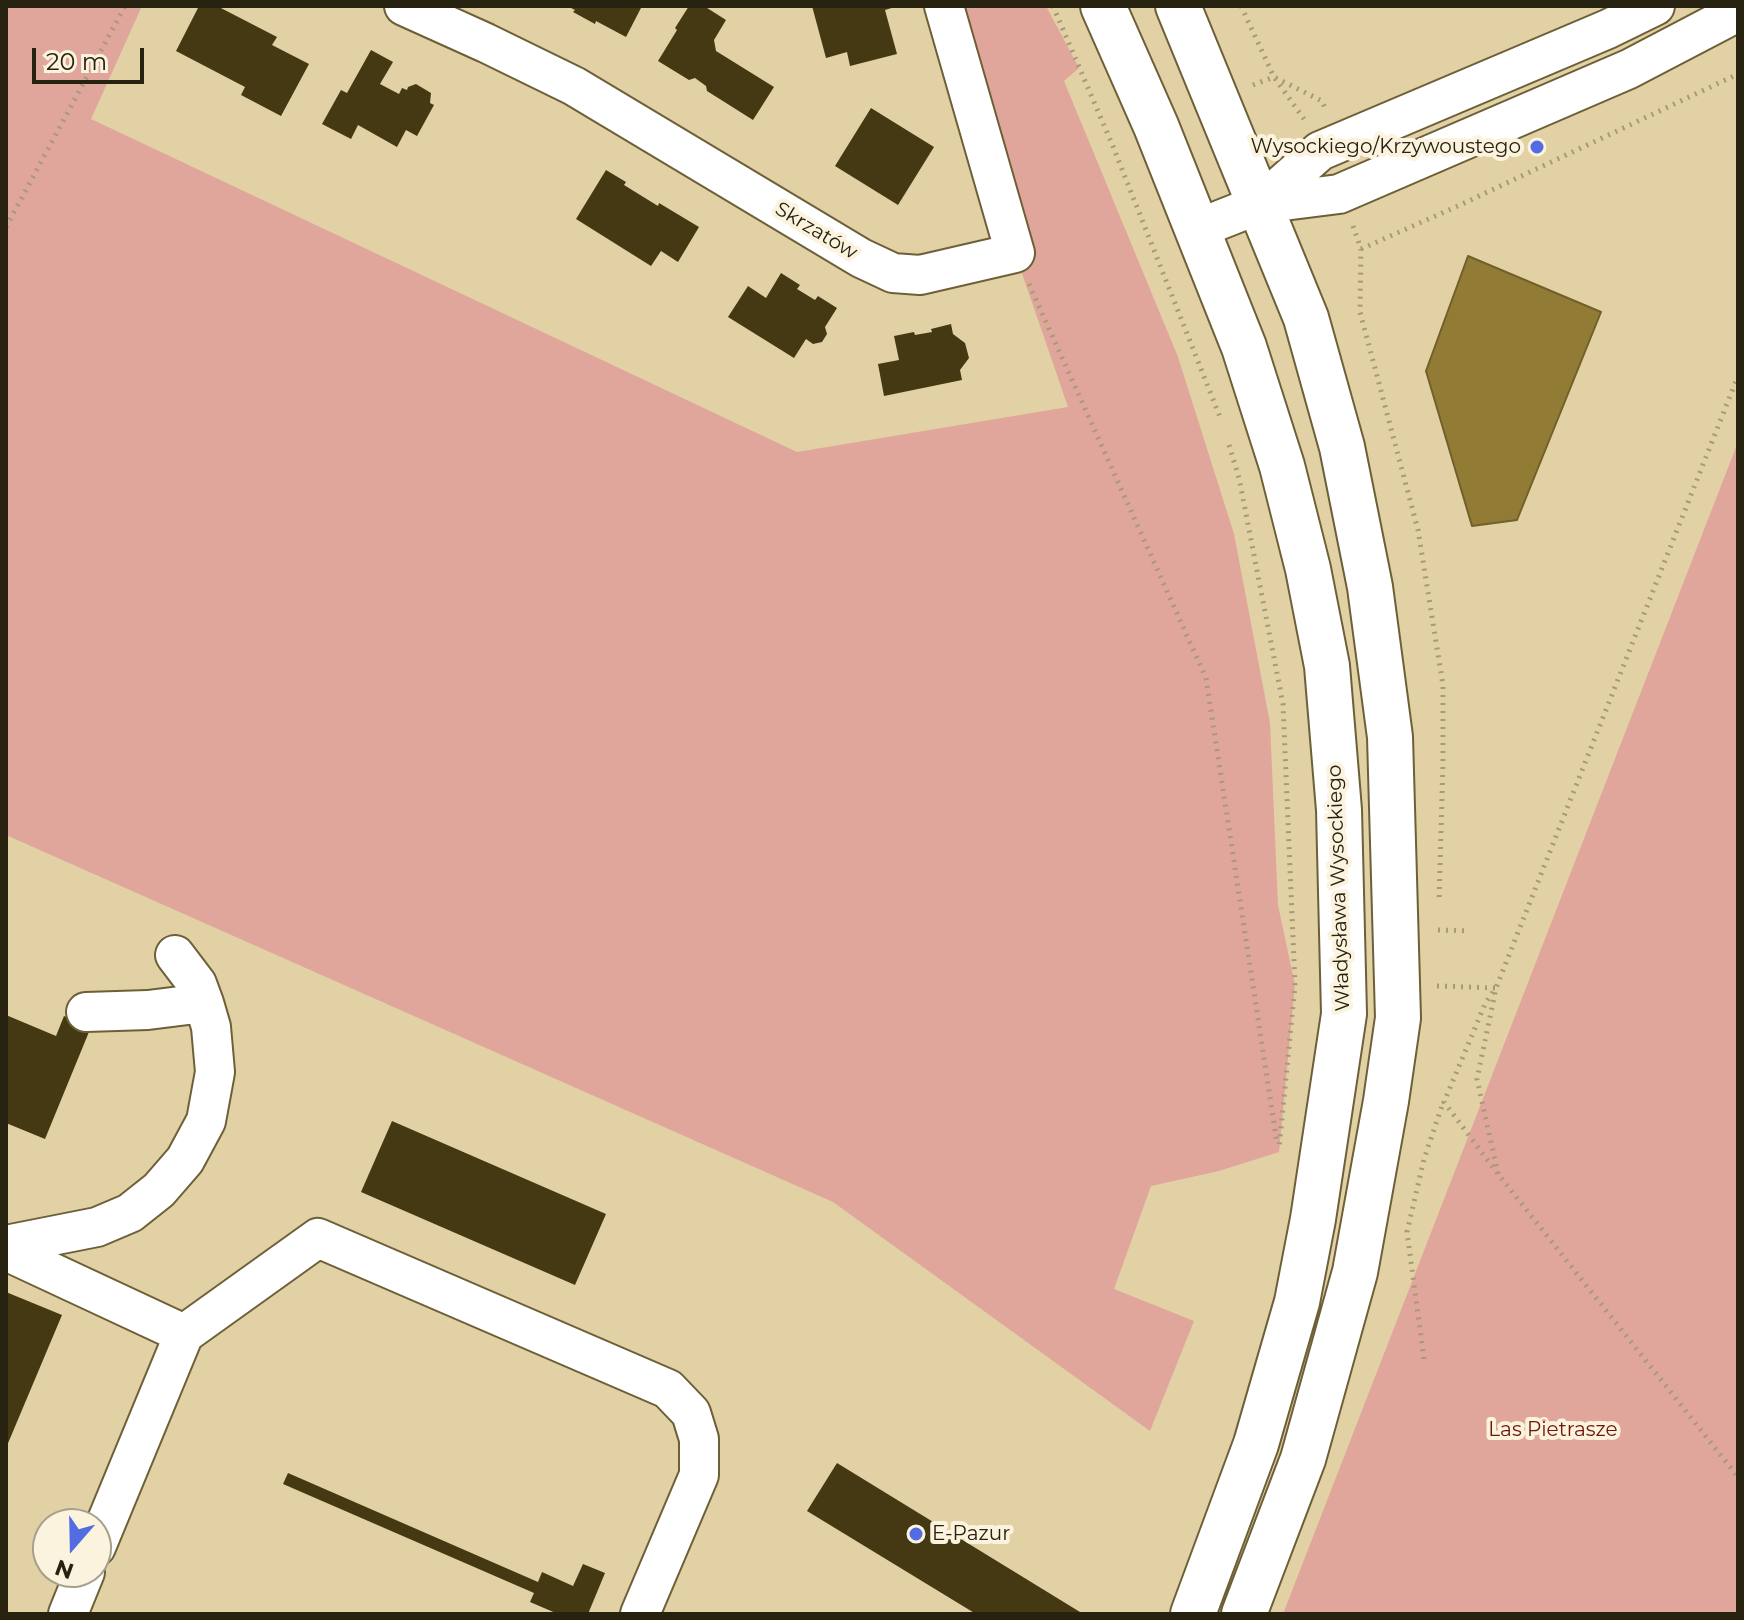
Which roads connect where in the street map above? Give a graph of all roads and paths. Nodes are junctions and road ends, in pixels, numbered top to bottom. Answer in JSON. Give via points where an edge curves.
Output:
{"nodes":[{"id":1,"x":125,"y":6,"type":"edge"},
{"id":2,"x":404,"y":6,"type":"edge"},
{"id":3,"x":944,"y":6,"type":"edge"},
{"id":4,"x":1053,"y":6,"type":"edge"},
{"id":5,"x":1103,"y":6,"type":"edge"},
{"id":6,"x":1178,"y":6,"type":"edge"},
{"id":7,"x":1241,"y":6,"type":"edge"},
{"id":8,"x":1655,"y":6,"type":"edge"},
{"id":9,"x":1738,"y":12,"type":"edge"},
{"id":10,"x":1738,"y":74,"type":"edge"},
{"id":11,"x":1274,"y":77,"type":"dead end"},
{"id":12,"x":1260,"y":204,"type":"junction"},
{"id":13,"x":6,"y":227,"type":"edge"},
{"id":14,"x":1197,"y":229,"type":"junction"},
{"id":15,"x":1361,"y":249,"type":"dead end"},
{"id":16,"x":1015,"y":253,"type":"junction"},
{"id":17,"x":1738,"y":376,"type":"edge"},
{"id":18,"x":1223,"y":423,"type":"dead end"},
{"id":19,"x":1227,"y":437,"type":"dead end"},
{"id":20,"x":1438,"y":930,"type":"dead end"},
{"id":21,"x":1469,"y":931,"type":"dead end"},
{"id":22,"x":175,"y":955,"type":"dead end"},
{"id":23,"x":1434,"y":985,"type":"dead end"},
{"id":24,"x":1496,"y":988,"type":"junction"},
{"id":25,"x":204,"y":1003,"type":"junction"},
{"id":26,"x":86,"y":1012,"type":"dead end"},
{"id":27,"x":1444,"y":1102,"type":"junction"},
{"id":28,"x":1498,"y":1174,"type":"junction"},
{"id":29,"x":6,"y":1248,"type":"edge"},
{"id":30,"x":184,"y":1334,"type":"junction"},
{"id":31,"x":1424,"y":1359,"type":"dead end"},
{"id":32,"x":1738,"y":1477,"type":"edge"},
{"id":33,"x":112,"y":1508,"type":"edge"},
{"id":34,"x":79,"y":1588,"type":"edge"},
{"id":35,"x":68,"y":1614,"type":"edge"},
{"id":36,"x":640,"y":1614,"type":"edge"},
{"id":37,"x":1193,"y":1614,"type":"edge"},
{"id":38,"x":1244,"y":1614,"type":"edge"}],
"edges":[{"from":1,"to":13,"type":"path"},
{"from":2,"to":16,"type":"street","name":"Skrzatów","via":[[574,86],[893,273],[920,275]]},
{"from":3,"to":16,"type":"street"},
{"from":4,"to":18,"type":"path"},
{"from":5,"to":14,"type":"main road","name":"Władysława Wysockiego"},
{"from":6,"to":12,"type":"main road"},
{"from":7,"to":11,"type":"path"},
{"from":8,"to":12,"type":"street","via":[[1320,151]]},
{"from":9,"to":12,"type":"street","via":[[1629,69],[1339,194]]},
{"from":10,"to":15,"type":"path"},
{"from":12,"to":14,"type":"street"},
{"from":12,"to":38,"type":"main road","via":[[1306,318],[1342,447],[1370,587],[1390,737],[1398,1018],[1355,1272],[1303,1459]]},
{"from":14,"to":37,"type":"main road","name":"Władysława Wysockiego","via":[[1244,347],[1282,466],[1327,666],[1339,810],[1344,1014],[1299,1216],[1297,1302],[1256,1444]]},
{"from":16,"to":19,"type":"path","via":[[1206,678],[1279,1152],[1295,985],[1283,704]]},
{"from":17,"to":24,"type":"path"},
{"from":20,"to":21,"type":"path"},
{"from":22,"to":25,"type":"street"},
{"from":23,"to":24,"type":"path"},
{"from":24,"to":27,"type":"path"},
{"from":24,"to":28,"type":"path","via":[[1477,1079]]},
{"from":25,"to":26,"type":"street"},
{"from":25,"to":29,"type":"street","via":[[215,1072],[206,1121],[185,1160],[130,1213],[97,1227]]},
{"from":27,"to":28,"type":"path"},
{"from":27,"to":31,"type":"path","via":[[1407,1232]]},
{"from":28,"to":32,"type":"path"},
{"from":29,"to":30,"type":"street"},
{"from":30,"to":33,"type":"street"},
{"from":30,"to":36,"type":"street","via":[[318,1238],[668,1389],[691,1413],[699,1439],[699,1475]]},
{"from":34,"to":35,"type":"street"}]}
